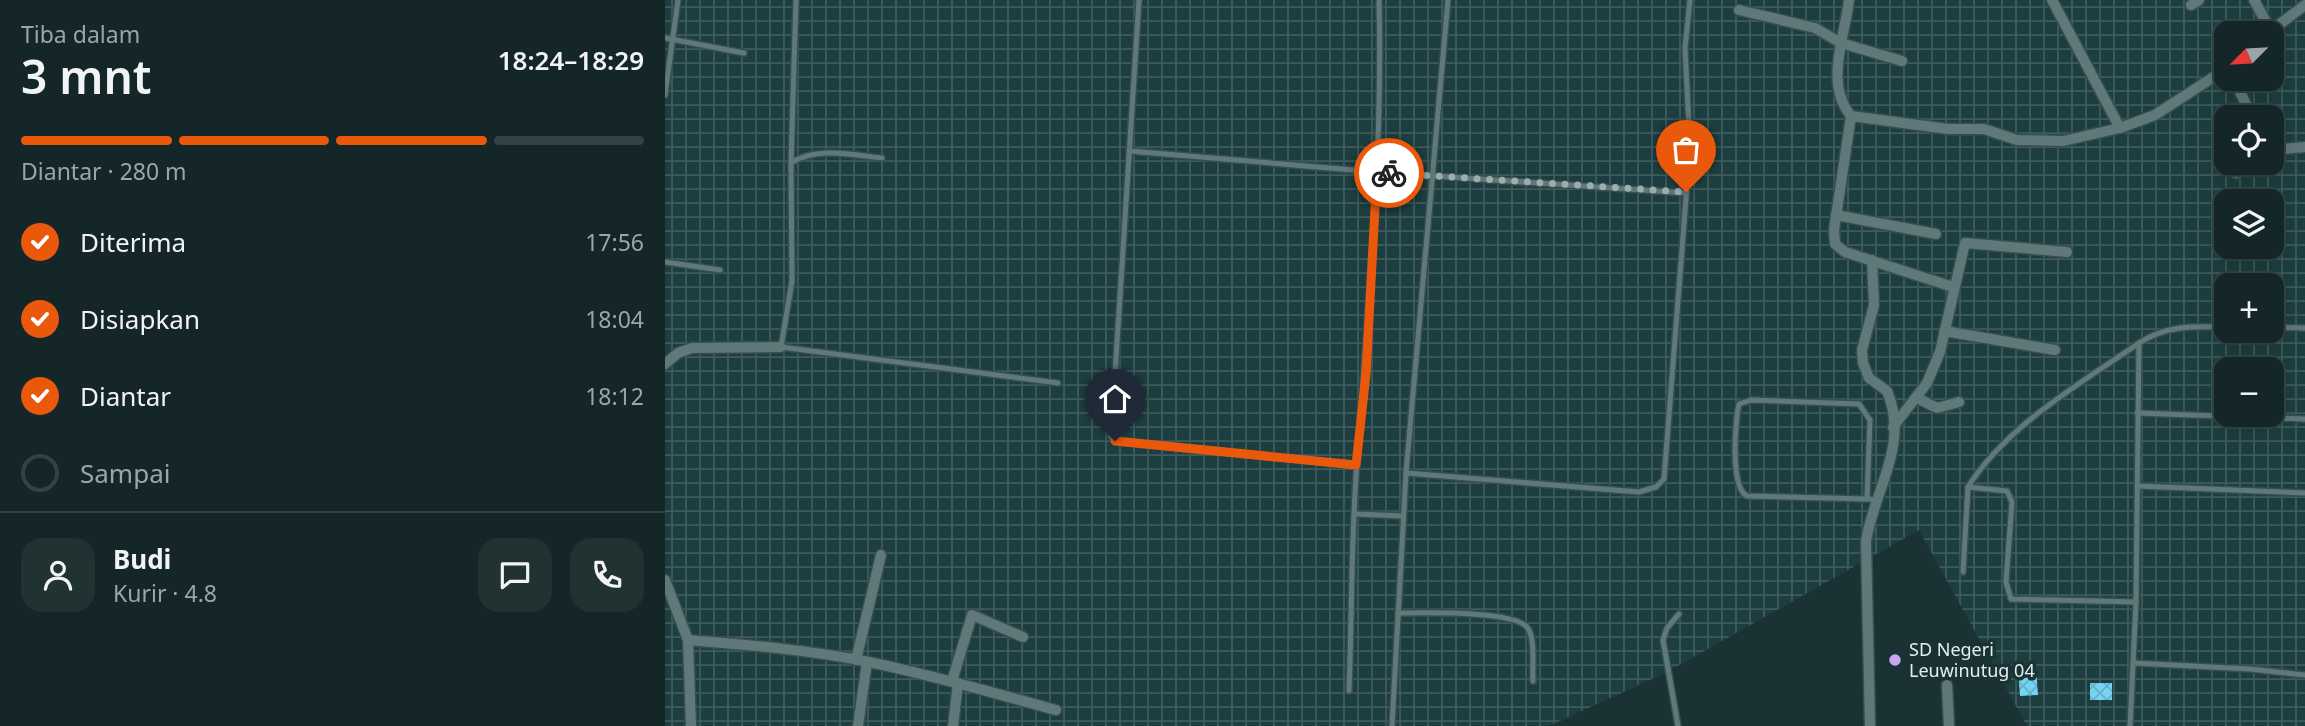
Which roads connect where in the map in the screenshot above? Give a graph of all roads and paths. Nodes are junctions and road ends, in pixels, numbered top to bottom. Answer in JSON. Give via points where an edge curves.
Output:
{"nodes":[{"id":1,"x":678,"y":0,"type":"edge"},
{"id":2,"x":796,"y":0,"type":"edge"},
{"id":3,"x":1139,"y":0,"type":"edge"},
{"id":4,"x":1379,"y":0,"type":"edge"},
{"id":5,"x":1448,"y":0,"type":"edge"},
{"id":6,"x":1690,"y":0,"type":"edge"},
{"id":7,"x":1849,"y":0,"type":"edge"},
{"id":8,"x":2052,"y":0,"type":"edge"},
{"id":9,"x":2254,"y":0,"type":"edge"},
{"id":10,"x":2305,"y":5,"type":"edge"},
{"id":11,"x":1739,"y":10,"type":"dead end"},
{"id":12,"x":2264,"y":21,"type":"edge"},
{"id":13,"x":2284,"y":21,"type":"edge"},
{"id":14,"x":665,"y":38,"type":"edge"},
{"id":15,"x":675,"y":39,"type":"junction"},
{"id":16,"x":1841,"y":43,"type":"junction"},
{"id":17,"x":744,"y":53,"type":"dead end"},
{"id":18,"x":1902,"y":61,"type":"dead end"},
{"id":19,"x":2214,"y":77,"type":"edge"},
{"id":20,"x":665,"y":95,"type":"edge"},
{"id":21,"x":1851,"y":116,"type":"junction"},
{"id":22,"x":2120,"y":128,"type":"junction"},
{"id":23,"x":2305,"y":147,"type":"edge"},
{"id":24,"x":2284,"y":149,"type":"edge"},
{"id":25,"x":1129,"y":151,"type":"junction"},
{"id":26,"x":882,"y":158,"type":"dead end"},
{"id":27,"x":791,"y":163,"type":"junction"},
{"id":28,"x":1377,"y":172,"type":"junction"},
{"id":29,"x":1432,"y":175,"type":"junction"},
{"id":30,"x":1686,"y":192,"type":"junction"},
{"id":31,"x":1836,"y":215,"type":"junction"},
{"id":32,"x":1936,"y":234,"type":"dead end"},
{"id":33,"x":2067,"y":252,"type":"dead end"},
{"id":34,"x":1872,"y":260,"type":"junction"},
{"id":35,"x":665,"y":262,"type":"edge"},
{"id":36,"x":720,"y":270,"type":"dead end"},
{"id":37,"x":1952,"y":287,"type":"junction"},
{"id":38,"x":2214,"y":327,"type":"edge"},
{"id":39,"x":2284,"y":327,"type":"edge"},
{"id":40,"x":2305,"y":327,"type":"edge"},
{"id":41,"x":1944,"y":331,"type":"junction"},
{"id":42,"x":2139,"y":343,"type":"junction"},
{"id":43,"x":781,"y":347,"type":"junction"},
{"id":44,"x":2055,"y":350,"type":"dead end"},
{"id":45,"x":665,"y":363,"type":"edge"},
{"id":46,"x":1058,"y":383,"type":"dead end"},
{"id":47,"x":1917,"y":398,"type":"junction"},
{"id":48,"x":1959,"y":402,"type":"dead end"},
{"id":49,"x":2137,"y":413,"type":"junction"},
{"id":50,"x":2305,"y":419,"type":"edge"},
{"id":51,"x":1893,"y":428,"type":"junction"},
{"id":52,"x":1356,"y":465,"type":"junction"},
{"id":53,"x":1406,"y":472,"type":"junction"},
{"id":54,"x":2137,"y":486,"type":"junction"},
{"id":55,"x":1968,"y":487,"type":"junction"},
{"id":56,"x":2305,"y":493,"type":"edge"},
{"id":57,"x":1872,"y":499,"type":"junction"},
{"id":58,"x":1356,"y":514,"type":"junction"},
{"id":59,"x":1403,"y":516,"type":"junction"},
{"id":60,"x":881,"y":555,"type":"dead end"},
{"id":61,"x":1963,"y":572,"type":"dead end"},
{"id":62,"x":665,"y":580,"type":"edge"},
{"id":63,"x":2136,"y":602,"type":"junction"},
{"id":64,"x":1398,"y":613,"type":"junction"},
{"id":65,"x":1679,"y":614,"type":"dead end"},
{"id":66,"x":1023,"y":636,"type":"dead end"},
{"id":67,"x":688,"y":640,"type":"junction"},
{"id":68,"x":861,"y":661,"type":"junction"},
{"id":69,"x":2134,"y":663,"type":"junction"},
{"id":70,"x":2305,"y":676,"type":"edge"},
{"id":71,"x":1533,"y":681,"type":"dead end"},
{"id":72,"x":955,"y":682,"type":"junction"},
{"id":73,"x":1947,"y":685,"type":"dead end"},
{"id":74,"x":1349,"y":691,"type":"dead end"},
{"id":75,"x":1056,"y":710,"type":"dead end"},
{"id":76,"x":2131,"y":722,"type":"edge"},
{"id":77,"x":691,"y":726,"type":"edge"},
{"id":78,"x":858,"y":726,"type":"edge"},
{"id":79,"x":953,"y":726,"type":"edge"},
{"id":80,"x":1392,"y":726,"type":"edge"},
{"id":81,"x":1678,"y":726,"type":"edge"},
{"id":82,"x":1870,"y":726,"type":"edge"},
{"id":83,"x":1949,"y":726,"type":"edge"}],
"edges":[{"from":1,"to":15,"type":"lane"},
{"from":2,"to":27,"type":"lane"},
{"from":3,"to":25,"type":"lane"},
{"from":4,"to":28,"type":"lane"},
{"from":5,"to":29,"type":"lane"},
{"from":6,"to":30,"type":"lane","via":[[1685,48],[1690,147]]},
{"from":7,"to":16,"type":"street"},
{"from":8,"to":22,"type":"street"},
{"from":9,"to":12,"type":"street"},
{"from":10,"to":13,"type":"street"},
{"from":11,"to":16,"type":"street","via":[[1815,28]]},
{"from":14,"to":15,"type":"lane"},
{"from":15,"to":17,"type":"lane"},
{"from":15,"to":20,"type":"lane"},
{"from":16,"to":18,"type":"street"},
{"from":16,"to":21,"type":"street","via":[[1837,80]]},
{"from":19,"to":22,"type":"street","via":[[2155,115]]},
{"from":21,"to":22,"type":"street","via":[[1948,130],[1984,129],[2039,142]]},
{"from":21,"to":31,"type":"street"},
{"from":23,"to":24,"type":"street"},
{"from":25,"to":28,"type":"lane"},
{"from":25,"to":52,"type":"lane","via":[[1113,439]]},
{"from":26,"to":27,"type":"lane","via":[[817,154]]},
{"from":27,"to":43,"type":"lane","via":[[792,281]]},
{"from":28,"to":29,"type":"lane"},
{"from":28,"to":52,"type":"lane"},
{"from":29,"to":30,"type":"lane"},
{"from":29,"to":53,"type":"lane"},
{"from":30,"to":53,"type":"lane","via":[[1667,469],[1656,487],[1639,492]]},
{"from":31,"to":32,"type":"street"},
{"from":31,"to":34,"type":"street","via":[[1838,249]]},
{"from":33,"to":37,"type":"street","via":[[1969,241],[1963,245]]},
{"from":34,"to":37,"type":"street"},
{"from":34,"to":51,"type":"street","via":[[1874,305],[1863,363],[1869,378],[1887,391]]},
{"from":35,"to":36,"type":"lane"},
{"from":37,"to":41,"type":"street"},
{"from":38,"to":42,"type":"lane","via":[[2177,327]]},
{"from":39,"to":40,"type":"lane"},
{"from":41,"to":44,"type":"street"},
{"from":41,"to":47,"type":"street","via":[[1940,352]]},
{"from":42,"to":49,"type":"lane"},
{"from":42,"to":55,"type":"lane","via":[[2002,445]]},
{"from":43,"to":45,"type":"street","via":[[692,348]]},
{"from":43,"to":46,"type":"lane"},
{"from":47,"to":48,"type":"street","via":[[1937,408]]},
{"from":47,"to":51,"type":"street"},
{"from":49,"to":50,"type":"lane"},
{"from":49,"to":54,"type":"lane"},
{"from":51,"to":57,"type":"street","via":[[1888,472]]},
{"from":52,"to":58,"type":"lane"},
{"from":53,"to":59,"type":"lane"},
{"from":54,"to":56,"type":"lane"},
{"from":54,"to":63,"type":"lane"},
{"from":55,"to":61,"type":"lane"},
{"from":55,"to":63,"type":"lane","via":[[2011,494],[2006,582],[2011,599]]},
{"from":57,"to":57,"type":"lane","via":[[1741,493],[1736,481],[1739,404],[1751,400],[1859,404],[1870,420]]},
{"from":57,"to":82,"type":"street","via":[[1866,541]]},
{"from":58,"to":59,"type":"lane"},
{"from":58,"to":74,"type":"lane"},
{"from":59,"to":64,"type":"lane"},
{"from":60,"to":68,"type":"street"},
{"from":62,"to":67,"type":"street"},
{"from":63,"to":69,"type":"lane"},
{"from":64,"to":71,"type":"lane","via":[[1480,615],[1520,622],[1531,635]]},
{"from":64,"to":80,"type":"lane"},
{"from":65,"to":81,"type":"lane","via":[[1663,640]]},
{"from":66,"to":72,"type":"street","via":[[972,615]]},
{"from":67,"to":68,"type":"street"},
{"from":67,"to":77,"type":"street"},
{"from":68,"to":72,"type":"street"},
{"from":68,"to":78,"type":"street"},
{"from":69,"to":70,"type":"lane"},
{"from":69,"to":76,"type":"lane"},
{"from":72,"to":75,"type":"street"},
{"from":72,"to":79,"type":"street"},
{"from":73,"to":83,"type":"street"}]}
